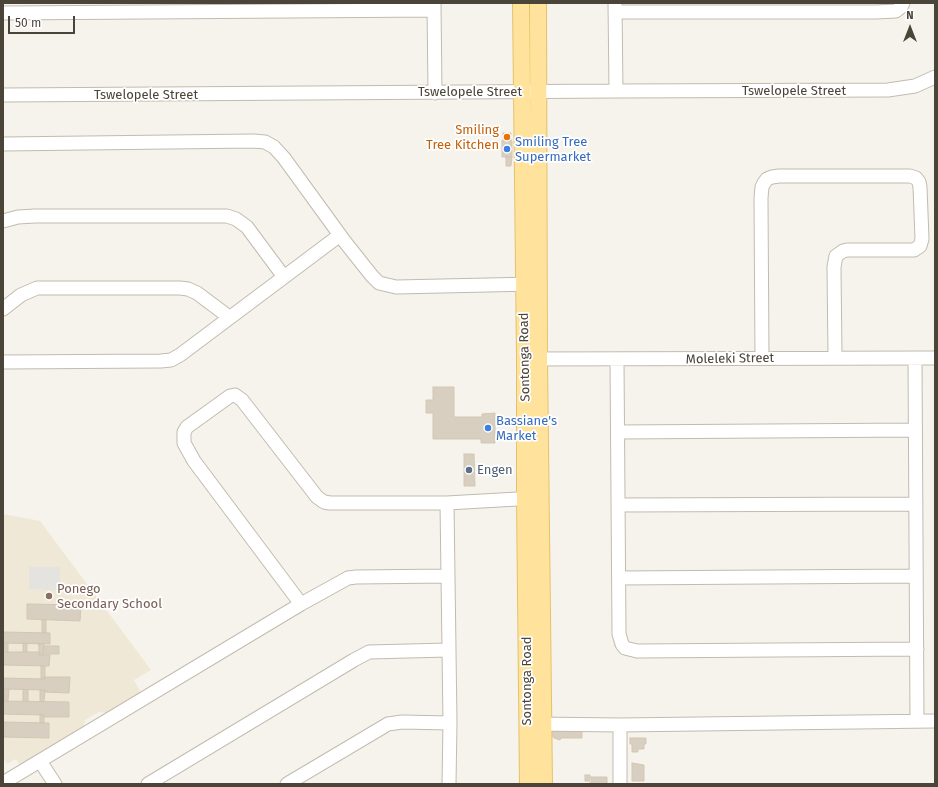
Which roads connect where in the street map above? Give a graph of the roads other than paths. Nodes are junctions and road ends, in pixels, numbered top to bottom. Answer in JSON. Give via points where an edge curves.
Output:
{"nodes":[{"id":1,"x":521,"y":3,"type":"edge"},
{"id":2,"x":538,"y":3,"type":"edge"},
{"id":3,"x":903,"y":3,"type":"edge"},
{"id":4,"x":434,"y":7,"type":"edge"},
{"id":5,"x":615,"y":7,"type":"edge"},
{"id":6,"x":3,"y":13,"type":"edge"},
{"id":7,"x":935,"y":77,"type":"edge"},
{"id":8,"x":616,"y":91,"type":"junction"},
{"id":9,"x":530,"y":92,"type":"junction"},
{"id":10,"x":435,"y":93,"type":"junction"},
{"id":11,"x":3,"y":96,"type":"edge"},
{"id":12,"x":3,"y":144,"type":"edge"},
{"id":13,"x":3,"y":221,"type":"edge"},
{"id":14,"x":340,"y":235,"type":"junction"},
{"id":15,"x":284,"y":276,"type":"junction"},
{"id":16,"x":531,"y":284,"type":"junction"},
{"id":17,"x":3,"y":309,"type":"edge"},
{"id":18,"x":229,"y":317,"type":"junction"},
{"id":19,"x":835,"y":357,"type":"junction"},
{"id":20,"x":762,"y":358,"type":"junction"},
{"id":21,"x":915,"y":358,"type":"junction"},
{"id":22,"x":935,"y":358,"type":"edge"},
{"id":23,"x":532,"y":360,"type":"junction"},
{"id":24,"x":617,"y":360,"type":"junction"},
{"id":25,"x":3,"y":362,"type":"edge"},
{"id":26,"x":915,"y":430,"type":"junction"},
{"id":27,"x":618,"y":432,"type":"junction"},
{"id":28,"x":533,"y":498,"type":"junction"},
{"id":29,"x":447,"y":503,"type":"junction"},
{"id":30,"x":916,"y":504,"type":"junction"},
{"id":31,"x":618,"y":506,"type":"junction"},
{"id":32,"x":448,"y":576,"type":"junction"},
{"id":33,"x":916,"y":576,"type":"junction"},
{"id":34,"x":619,"y":578,"type":"junction"},
{"id":35,"x":301,"y":604,"type":"junction"},
{"id":36,"x":917,"y":649,"type":"junction"},
{"id":37,"x":448,"y":650,"type":"junction"},
{"id":38,"x":917,"y":721,"type":"junction"},
{"id":39,"x":935,"y":721,"type":"edge"},
{"id":40,"x":450,"y":723,"type":"junction"},
{"id":41,"x":527,"y":724,"type":"junction"},
{"id":42,"x":543,"y":724,"type":"junction"},
{"id":43,"x":620,"y":725,"type":"junction"},
{"id":44,"x":40,"y":761,"type":"junction"},
{"id":45,"x":3,"y":783,"type":"edge"},
{"id":46,"x":55,"y":784,"type":"edge"},
{"id":47,"x":148,"y":784,"type":"edge"},
{"id":48,"x":287,"y":784,"type":"edge"},
{"id":49,"x":449,"y":784,"type":"edge"},
{"id":50,"x":528,"y":784,"type":"edge"},
{"id":51,"x":544,"y":784,"type":"edge"},
{"id":52,"x":620,"y":784,"type":"edge"}],
"edges":[{"from":1,"to":9,"type":"main road","name":"Sontonga Road"},
{"from":2,"to":9,"type":"main road","name":"Sontonga Road"},
{"from":3,"to":5,"type":"street","via":[[896,11],[890,12]]},
{"from":4,"to":6,"type":"street"},
{"from":4,"to":10,"type":"street"},
{"from":5,"to":8,"type":"street"},
{"from":7,"to":8,"type":"street","name":"Tswelopele Street","via":[[915,86],[888,90]]},
{"from":8,"to":9,"type":"street","name":"Tswelopele Street"},
{"from":9,"to":10,"type":"street","name":"Tswelopele Street"},
{"from":9,"to":16,"type":"main road","name":"Sontonga Road"},
{"from":10,"to":11,"type":"street","name":"Tswelopele Street"},
{"from":12,"to":14,"type":"street","via":[[265,142],[284,158]]},
{"from":13,"to":15,"type":"street","via":[[35,216],[227,216],[247,227]]},
{"from":14,"to":15,"type":"street"},
{"from":14,"to":16,"type":"street","via":[[372,276],[385,285],[402,287]]},
{"from":15,"to":18,"type":"street"},
{"from":16,"to":23,"type":"main road","name":"Sontonga Road"},
{"from":17,"to":18,"type":"street","via":[[21,295],[36,288],[180,288],[197,293]]},
{"from":18,"to":25,"type":"street","via":[[171,360]]},
{"from":19,"to":20,"type":"street","name":"Moleleki Street"},
{"from":19,"to":20,"type":"street","via":[[836,256],[847,250],[918,248],[922,243],[922,234],[920,184],[916,178],[779,176],[767,179],[762,187],[761,198]]},
{"from":19,"to":21,"type":"street","name":"Moleleki Street"},
{"from":20,"to":24,"type":"street","name":"Moleleki Street"},
{"from":21,"to":22,"type":"street","name":"Moleleki Street"},
{"from":21,"to":26,"type":"street"},
{"from":23,"to":24,"type":"street","name":"Moleleki Street"},
{"from":23,"to":28,"type":"main road","name":"Sontonga Road"},
{"from":24,"to":27,"type":"street"},
{"from":26,"to":27,"type":"street"},
{"from":26,"to":30,"type":"street"},
{"from":27,"to":31,"type":"street"},
{"from":28,"to":29,"type":"street"},
{"from":28,"to":41,"type":"main road","name":"Sontonga Road"},
{"from":28,"to":42,"type":"main road","name":"Sontonga Road"},
{"from":29,"to":32,"type":"street"},
{"from":29,"to":35,"type":"street","via":[[324,502],[317,497],[239,397],[235,395],[223,400],[187,427],[184,432],[184,443],[194,461]]},
{"from":30,"to":31,"type":"street"},
{"from":30,"to":33,"type":"street"},
{"from":31,"to":34,"type":"street"},
{"from":32,"to":35,"type":"street","via":[[348,578]]},
{"from":32,"to":37,"type":"street"},
{"from":33,"to":34,"type":"street"},
{"from":33,"to":36,"type":"street"},
{"from":34,"to":36,"type":"street","via":[[620,640],[625,648],[630,650]]},
{"from":35,"to":44,"type":"street"},
{"from":36,"to":38,"type":"street"},
{"from":37,"to":40,"type":"street"},
{"from":37,"to":47,"type":"street","via":[[369,652]]},
{"from":38,"to":39,"type":"street"},
{"from":38,"to":43,"type":"street"},
{"from":40,"to":48,"type":"street","via":[[388,724]]},
{"from":40,"to":49,"type":"street"},
{"from":41,"to":42,"type":"street"},
{"from":41,"to":50,"type":"main road","name":"Sontonga Road"},
{"from":42,"to":43,"type":"street"},
{"from":42,"to":51,"type":"main road","name":"Sontonga Road"},
{"from":43,"to":52,"type":"street"},
{"from":44,"to":45,"type":"street"},
{"from":44,"to":46,"type":"street"}]}
